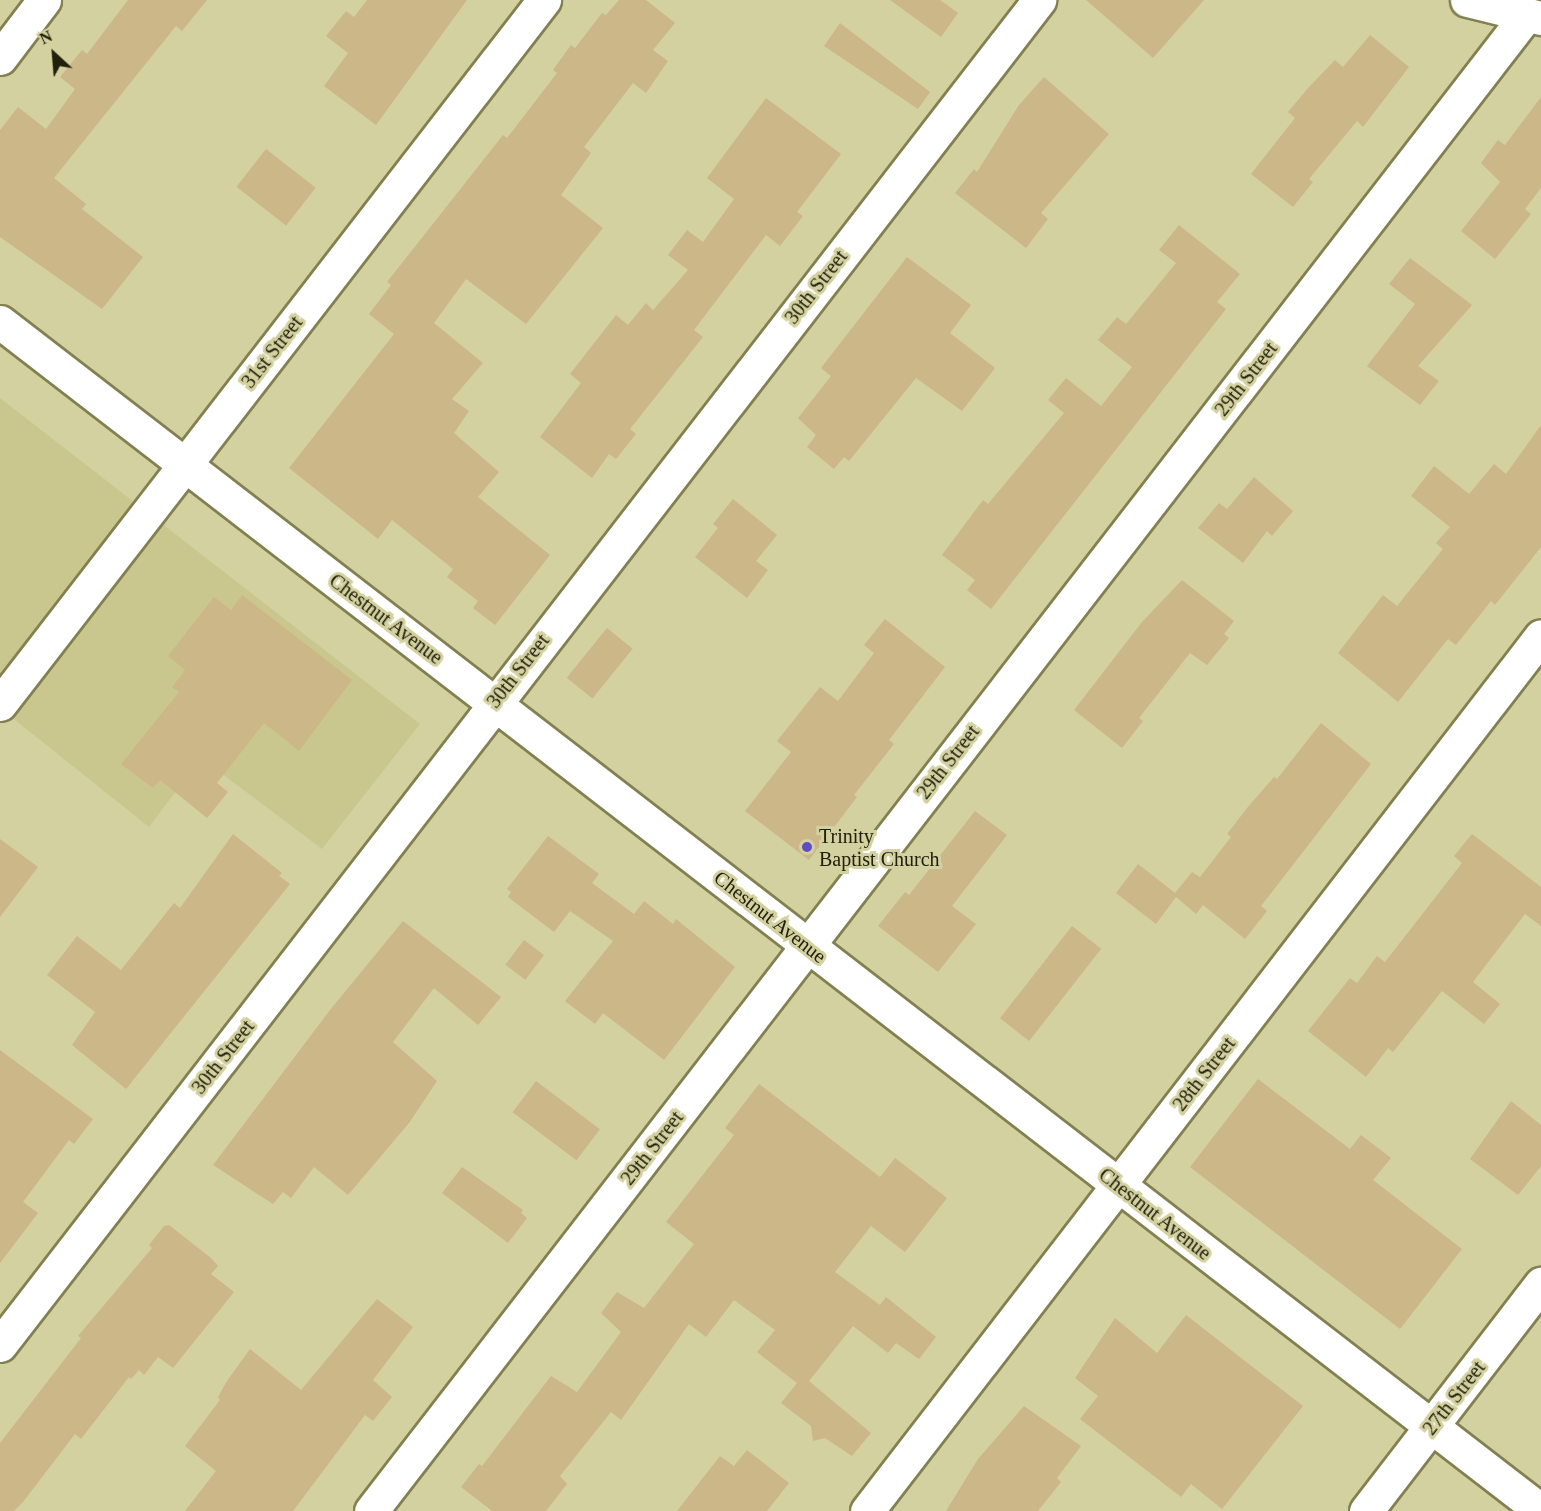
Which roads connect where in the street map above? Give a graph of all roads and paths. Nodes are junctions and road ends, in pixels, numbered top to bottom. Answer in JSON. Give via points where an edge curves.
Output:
{"nodes":[{"id":1,"x":44,"y":0,"type":"edge"},
{"id":2,"x":544,"y":0,"type":"edge"},
{"id":3,"x":1040,"y":0,"type":"edge"},
{"id":4,"x":1467,"y":0,"type":"edge"},
{"id":5,"x":1534,"y":16,"type":"edge"},
{"id":6,"x":0,"y":58,"type":"edge"},
{"id":7,"x":0,"y":322,"type":"edge"},
{"id":8,"x":184,"y":465,"type":"junction"},
{"id":9,"x":1541,"y":636,"type":"edge"},
{"id":10,"x":494,"y":702,"type":"junction"},
{"id":11,"x":0,"y":704,"type":"edge"},
{"id":12,"x":806,"y":944,"type":"junction"},
{"id":13,"x":1118,"y":1185,"type":"junction"},
{"id":14,"x":1541,"y":1284,"type":"edge"},
{"id":15,"x":0,"y":1345,"type":"edge"},
{"id":16,"x":1431,"y":1427,"type":"junction"},
{"id":17,"x":371,"y":1511,"type":"edge"},
{"id":18,"x":867,"y":1511,"type":"edge"},
{"id":19,"x":1366,"y":1511,"type":"edge"},
{"id":20,"x":1541,"y":1511,"type":"edge"}],
"edges":[{"from":1,"to":6,"type":"street"},
{"from":2,"to":8,"type":"street","name":"31st Street"},
{"from":3,"to":10,"type":"street","name":"30th Street"},
{"from":4,"to":5,"type":"street"},
{"from":5,"to":12,"type":"street","name":"29th Street"},
{"from":7,"to":8,"type":"street","name":"Chestnut Avenue"},
{"from":8,"to":10,"type":"street","name":"Chestnut Avenue"},
{"from":8,"to":11,"type":"street","name":"31st Street"},
{"from":9,"to":13,"type":"street","name":"28th Street"},
{"from":10,"to":12,"type":"street","name":"Chestnut Avenue"},
{"from":10,"to":15,"type":"street","name":"30th Street"},
{"from":12,"to":13,"type":"street","name":"Chestnut Avenue"},
{"from":12,"to":17,"type":"street","name":"29th Street"},
{"from":13,"to":16,"type":"street","name":"Chestnut Avenue"},
{"from":13,"to":18,"type":"street","name":"28th Street"},
{"from":14,"to":16,"type":"street","name":"27th Street"},
{"from":16,"to":19,"type":"street","name":"27th Street"},
{"from":16,"to":20,"type":"street","name":"Chestnut Avenue"}]}
